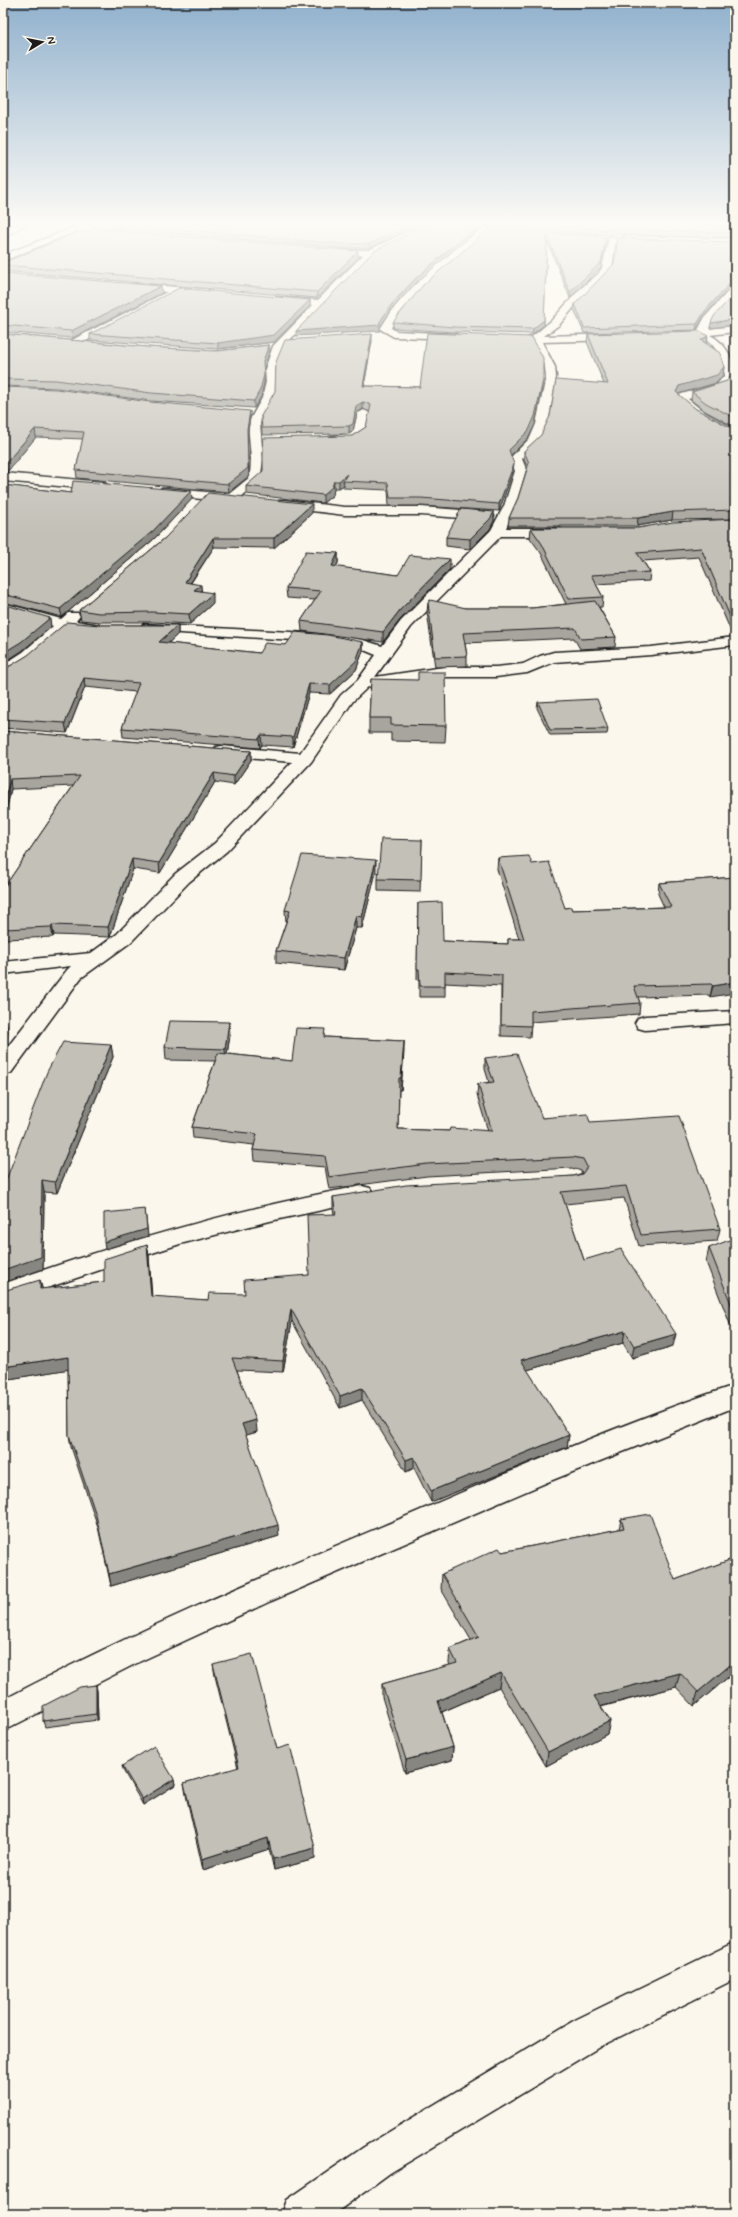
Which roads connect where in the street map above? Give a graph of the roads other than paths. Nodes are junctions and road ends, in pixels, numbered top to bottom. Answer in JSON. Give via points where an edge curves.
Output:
{"nodes":[{"id":1,"x":103,"y":327,"type":"edge"},
{"id":2,"x":296,"y":327,"type":"edge"},
{"id":3,"x":386,"y":327,"type":"edge"},
{"id":4,"x":549,"y":327,"type":"edge"},
{"id":5,"x":704,"y":327,"type":"edge"},
{"id":6,"x":735,"y":329,"type":"edge"},
{"id":7,"x":723,"y":332,"type":"junction"},
{"id":8,"x":394,"y":334,"type":"junction"},
{"id":9,"x":701,"y":334,"type":"junction"},
{"id":10,"x":661,"y":336,"type":"edge"},
{"id":11,"x":375,"y":337,"type":"edge"},
{"id":12,"x":626,"y":337,"type":"edge"},
{"id":13,"x":469,"y":338,"type":"edge"},
{"id":14,"x":529,"y":339,"type":"junction"},
{"id":15,"x":296,"y":340,"type":"edge"},
{"id":16,"x":712,"y":340,"type":"junction"},
{"id":17,"x":60,"y":342,"type":"edge"},
{"id":18,"x":74,"y":343,"type":"junction"},
{"id":19,"x":280,"y":344,"type":"junction"},
{"id":20,"x":96,"y":345,"type":"edge"},
{"id":21,"x":263,"y":348,"type":"edge"},
{"id":22,"x":364,"y":413,"type":"edge"},
{"id":23,"x":735,"y":434,"type":"edge"},
{"id":24,"x":318,"y":439,"type":"edge"},
{"id":25,"x":256,"y":441,"type":"junction"},
{"id":26,"x":270,"y":441,"type":"edge"},
{"id":27,"x":3,"y":477,"type":"edge"},
{"id":28,"x":117,"y":488,"type":"edge"},
{"id":29,"x":146,"y":490,"type":"edge"},
{"id":30,"x":205,"y":495,"type":"junction"},
{"id":31,"x":232,"y":498,"type":"junction"},
{"id":32,"x":247,"y":500,"type":"edge"},
{"id":33,"x":269,"y":503,"type":"edge"},
{"id":34,"x":192,"y":510,"type":"edge"},
{"id":35,"x":504,"y":517,"type":"junction"},
{"id":36,"x":497,"y":532,"type":"junction"},
{"id":37,"x":575,"y":532,"type":"edge"},
{"id":38,"x":3,"y":607,"type":"edge"},
{"id":39,"x":82,"y":608,"type":"edge"},
{"id":40,"x":64,"y":624,"type":"junction"},
{"id":41,"x":108,"y":628,"type":"edge"},
{"id":42,"x":130,"y":628,"type":"edge"},
{"id":43,"x":735,"y":642,"type":"edge"},
{"id":44,"x":392,"y":658,"type":"junction"},
{"id":45,"x":3,"y":672,"type":"edge"},
{"id":46,"x":444,"y":672,"type":"junction"},
{"id":47,"x":363,"y":682,"type":"junction"},
{"id":48,"x":206,"y":749,"type":"edge"},
{"id":49,"x":305,"y":758,"type":"junction"},
{"id":50,"x":100,"y":957,"type":"junction"},
{"id":51,"x":3,"y":968,"type":"edge"},
{"id":52,"x":735,"y":1018,"type":"edge"},
{"id":53,"x":645,"y":1023,"type":"dead end"},
{"id":54,"x":3,"y":1068,"type":"edge"},
{"id":55,"x":382,"y":1191,"type":"edge"},
{"id":56,"x":3,"y":1294,"type":"edge"},
{"id":57,"x":735,"y":1396,"type":"edge"},
{"id":58,"x":3,"y":1716,"type":"edge"},
{"id":59,"x":735,"y":1960,"type":"edge"},
{"id":60,"x":301,"y":2214,"type":"edge"}],
"edges":[{"from":1,"to":18,"type":"street"},
{"from":2,"to":19,"type":"street"},
{"from":3,"to":8,"type":"street"},
{"from":4,"to":14,"type":"street"},
{"from":5,"to":9,"type":"street"},
{"from":6,"to":7,"type":"street"},
{"from":7,"to":9,"type":"street"},
{"from":7,"to":16,"type":"street"},
{"from":8,"to":11,"type":"street"},
{"from":8,"to":13,"type":"street"},
{"from":9,"to":10,"type":"street"},
{"from":9,"to":16,"type":"street"},
{"from":12,"to":14,"type":"street"},
{"from":14,"to":35,"type":"street","via":[[550,367],[551,377],[542,424],[535,440],[516,458],[521,471]]},
{"from":15,"to":19,"type":"street"},
{"from":16,"to":23,"type":"street","via":[[726,356],[730,375],[721,386],[687,395],[682,397],[682,400],[700,414]]},
{"from":17,"to":18,"type":"street"},
{"from":18,"to":20,"type":"street"},
{"from":19,"to":21,"type":"street"},
{"from":19,"to":25,"type":"street","via":[[266,368],[271,382],[268,398],[254,413]]},
{"from":22,"to":24,"type":"street","via":[[356,436],[346,439]]},
{"from":25,"to":26,"type":"street"},
{"from":25,"to":31,"type":"street","via":[[256,478]]},
{"from":27,"to":28,"type":"street"},
{"from":29,"to":30,"type":"street"},
{"from":30,"to":31,"type":"street"},
{"from":30,"to":34,"type":"street"},
{"from":31,"to":32,"type":"street"},
{"from":33,"to":35,"type":"street","via":[[344,510],[421,511]]},
{"from":35,"to":36,"type":"street"},
{"from":36,"to":37,"type":"street"},
{"from":36,"to":44,"type":"street","via":[[406,624]]},
{"from":38,"to":40,"type":"street"},
{"from":39,"to":40,"type":"street"},
{"from":40,"to":41,"type":"street"},
{"from":40,"to":45,"type":"street","via":[[28,656]]},
{"from":42,"to":44,"type":"street","via":[[153,627],[328,638],[363,644]]},
{"from":43,"to":46,"type":"street","via":[[545,658],[526,668],[496,672]]},
{"from":44,"to":46,"type":"street"},
{"from":44,"to":47,"type":"street"},
{"from":46,"to":47,"type":"street"},
{"from":47,"to":49,"type":"street","via":[[347,698]]},
{"from":48,"to":49,"type":"street"},
{"from":49,"to":50,"type":"street","via":[[221,847],[182,878],[135,928]]},
{"from":50,"to":51,"type":"street"},
{"from":50,"to":54,"type":"street","via":[[74,974]]},
{"from":52,"to":53,"type":"street"},
{"from":55,"to":56,"type":"street","via":[[312,1203],[200,1229]]},
{"from":57,"to":58,"type":"street","via":[[495,1491],[315,1568],[150,1642]]},
{"from":59,"to":60,"type":"street","via":[[588,2033],[377,2160]]}]}
